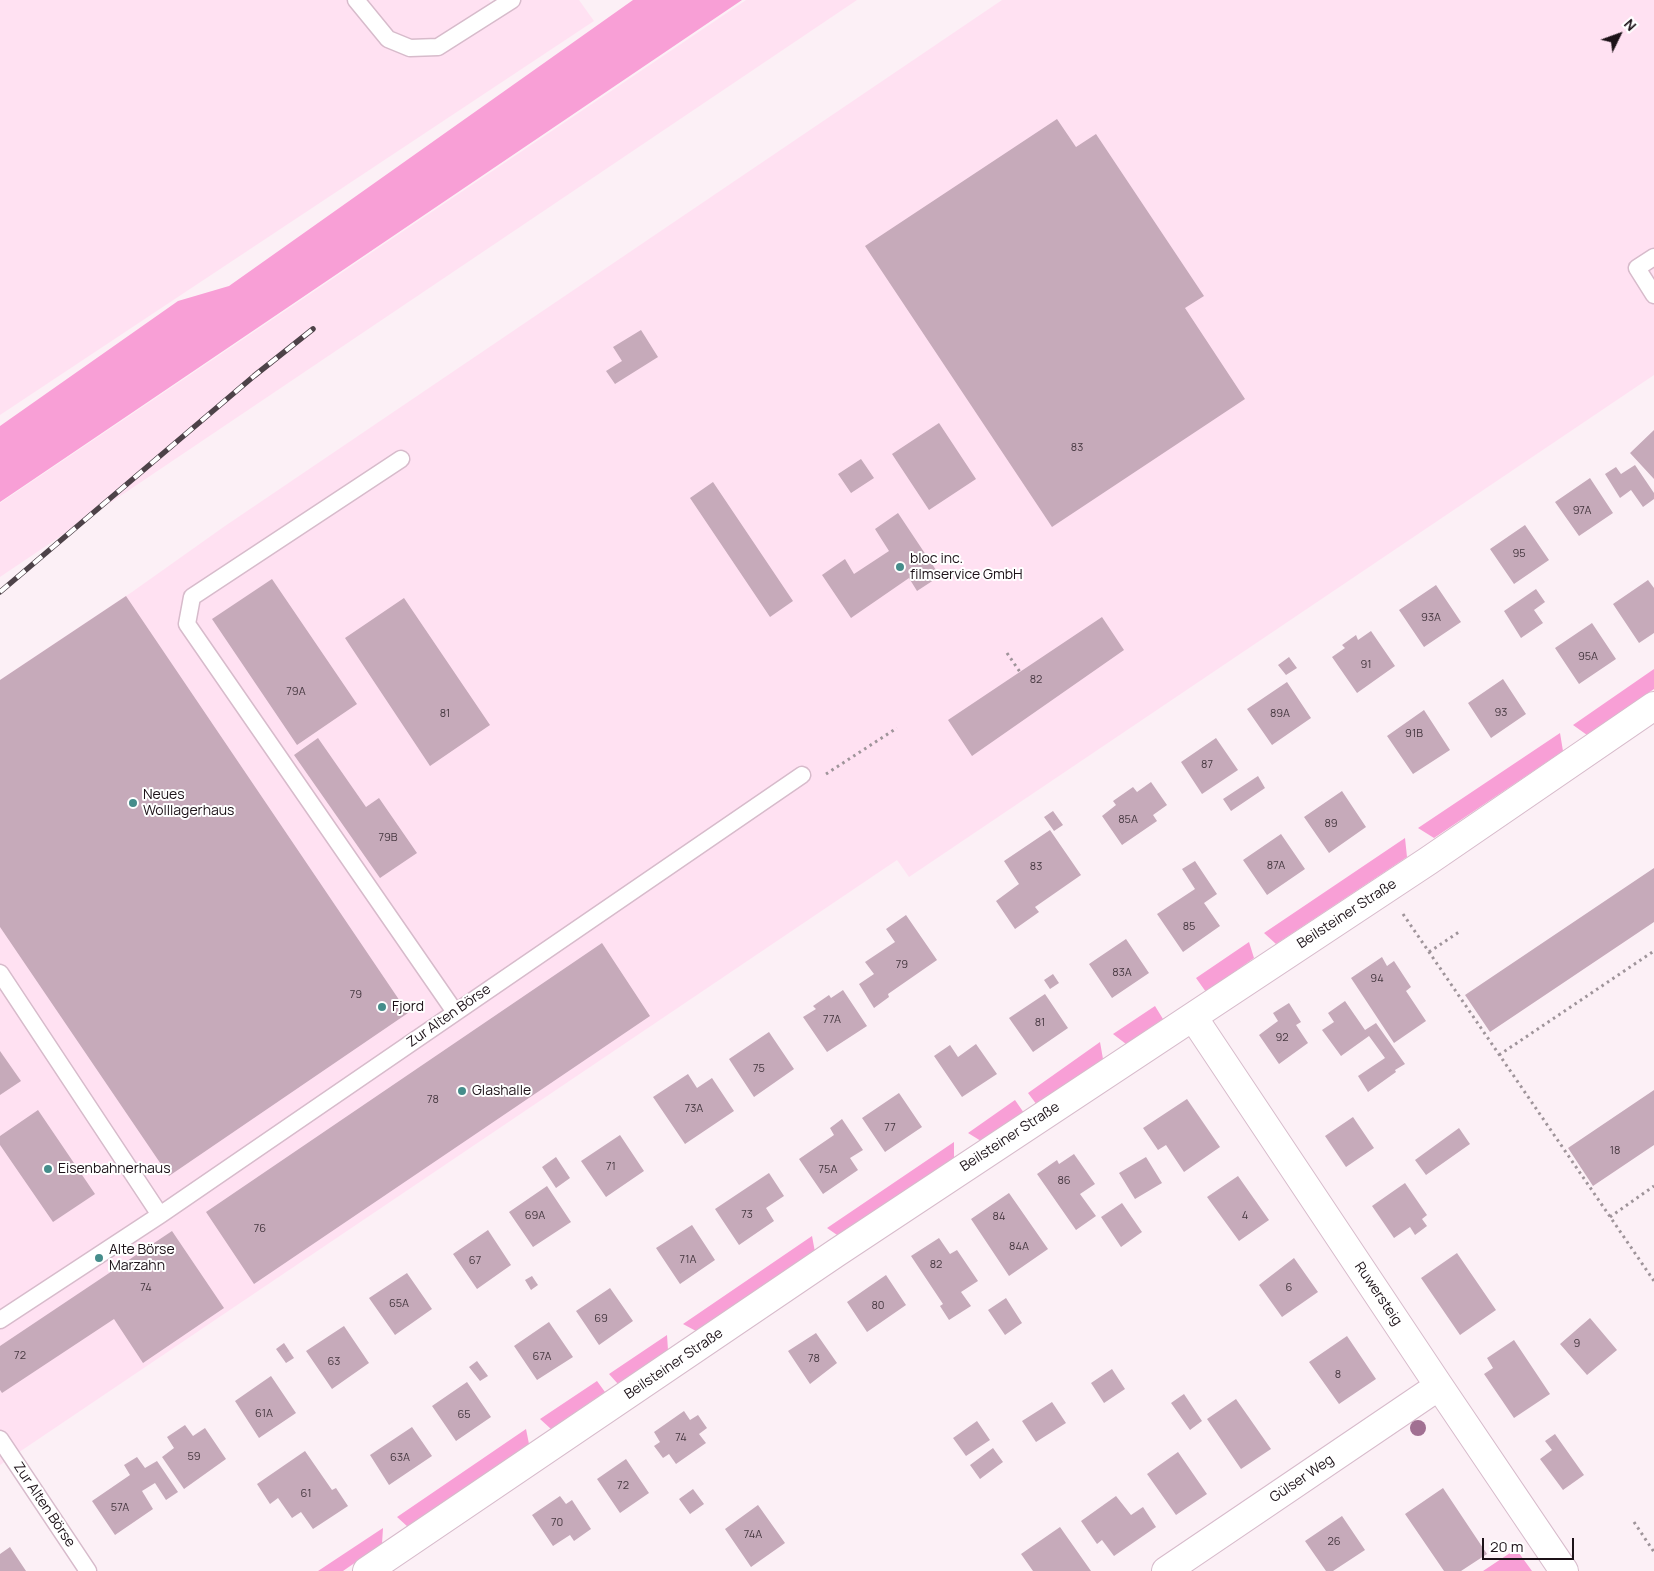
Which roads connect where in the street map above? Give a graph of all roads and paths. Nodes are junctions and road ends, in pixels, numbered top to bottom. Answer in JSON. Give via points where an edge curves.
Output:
{"nodes":[{"id":1,"x":356,"y":0,"type":"edge"},
{"id":2,"x":512,"y":0,"type":"edge"},
{"id":3,"x":1654,"y":257,"type":"edge"},
{"id":4,"x":1654,"y":295,"type":"edge"},
{"id":5,"x":401,"y":460,"type":"dead end"},
{"id":6,"x":1007,"y":653,"type":"dead end"},
{"id":7,"x":1020,"y":672,"type":"dead end"},
{"id":8,"x":1654,"y":706,"type":"edge"},
{"id":9,"x":897,"y":728,"type":"dead end"},
{"id":10,"x":802,"y":775,"type":"joint"},
{"id":11,"x":1385,"y":889,"type":"junction"},
{"id":12,"x":1459,"y":932,"type":"dead end"},
{"id":13,"x":1654,"y":951,"type":"edge"},
{"id":14,"x":1429,"y":952,"type":"junction"},
{"id":15,"x":0,"y":973,"type":"edge"},
{"id":16,"x":455,"y":1012,"type":"junction"},
{"id":17,"x":1193,"y":1017,"type":"junction"},
{"id":18,"x":1499,"y":1055,"type":"junction"},
{"id":19,"x":1654,"y":1186,"type":"edge"},
{"id":20,"x":160,"y":1214,"type":"junction"},
{"id":21,"x":1610,"y":1216,"type":"junction"},
{"id":22,"x":1654,"y":1281,"type":"edge"},
{"id":23,"x":0,"y":1320,"type":"edge"},
{"id":24,"x":1438,"y":1386,"type":"junction"},
{"id":25,"x":0,"y":1439,"type":"edge"},
{"id":26,"x":1634,"y":1522,"type":"dead end"},
{"id":27,"x":1654,"y":1552,"type":"edge"},
{"id":28,"x":88,"y":1571,"type":"edge"},
{"id":29,"x":367,"y":1571,"type":"edge"},
{"id":30,"x":1166,"y":1571,"type":"edge"},
{"id":31,"x":1564,"y":1571,"type":"edge"}],
"edges":[{"from":1,"to":2,"type":"lane","via":[[388,39],[410,48],[438,47]]},
{"from":3,"to":4,"type":"lane","via":[[1637,268]]},
{"from":5,"to":16,"type":"lane","via":[[192,597],[187,624]]},
{"from":6,"to":7,"type":"path"},
{"from":8,"to":11,"type":"street","name":"Beilsteiner Straße"},
{"from":9,"to":10,"type":"path","via":[[811,784]]},
{"from":10,"to":16,"type":"lane","name":"Zur Alten Börse"},
{"from":11,"to":14,"type":"path"},
{"from":11,"to":17,"type":"street","name":"Beilsteiner Straße"},
{"from":12,"to":14,"type":"path"},
{"from":13,"to":18,"type":"path"},
{"from":14,"to":18,"type":"path"},
{"from":15,"to":20,"type":"lane"},
{"from":16,"to":20,"type":"lane","name":"Zur Alten Börse"},
{"from":17,"to":24,"type":"street","name":"Ruwersteig"},
{"from":17,"to":29,"type":"street","name":"Beilsteiner Straße","via":[[836,1253]]},
{"from":18,"to":21,"type":"path"},
{"from":19,"to":21,"type":"path"},
{"from":20,"to":23,"type":"lane","name":"Zur Alten Börse"},
{"from":21,"to":22,"type":"path"},
{"from":24,"to":30,"type":"street","name":"Gülser Weg"},
{"from":24,"to":31,"type":"street","name":"Ruwersteig"},
{"from":25,"to":28,"type":"lane","name":"Zur Alten Börse"},
{"from":26,"to":27,"type":"path"}]}
